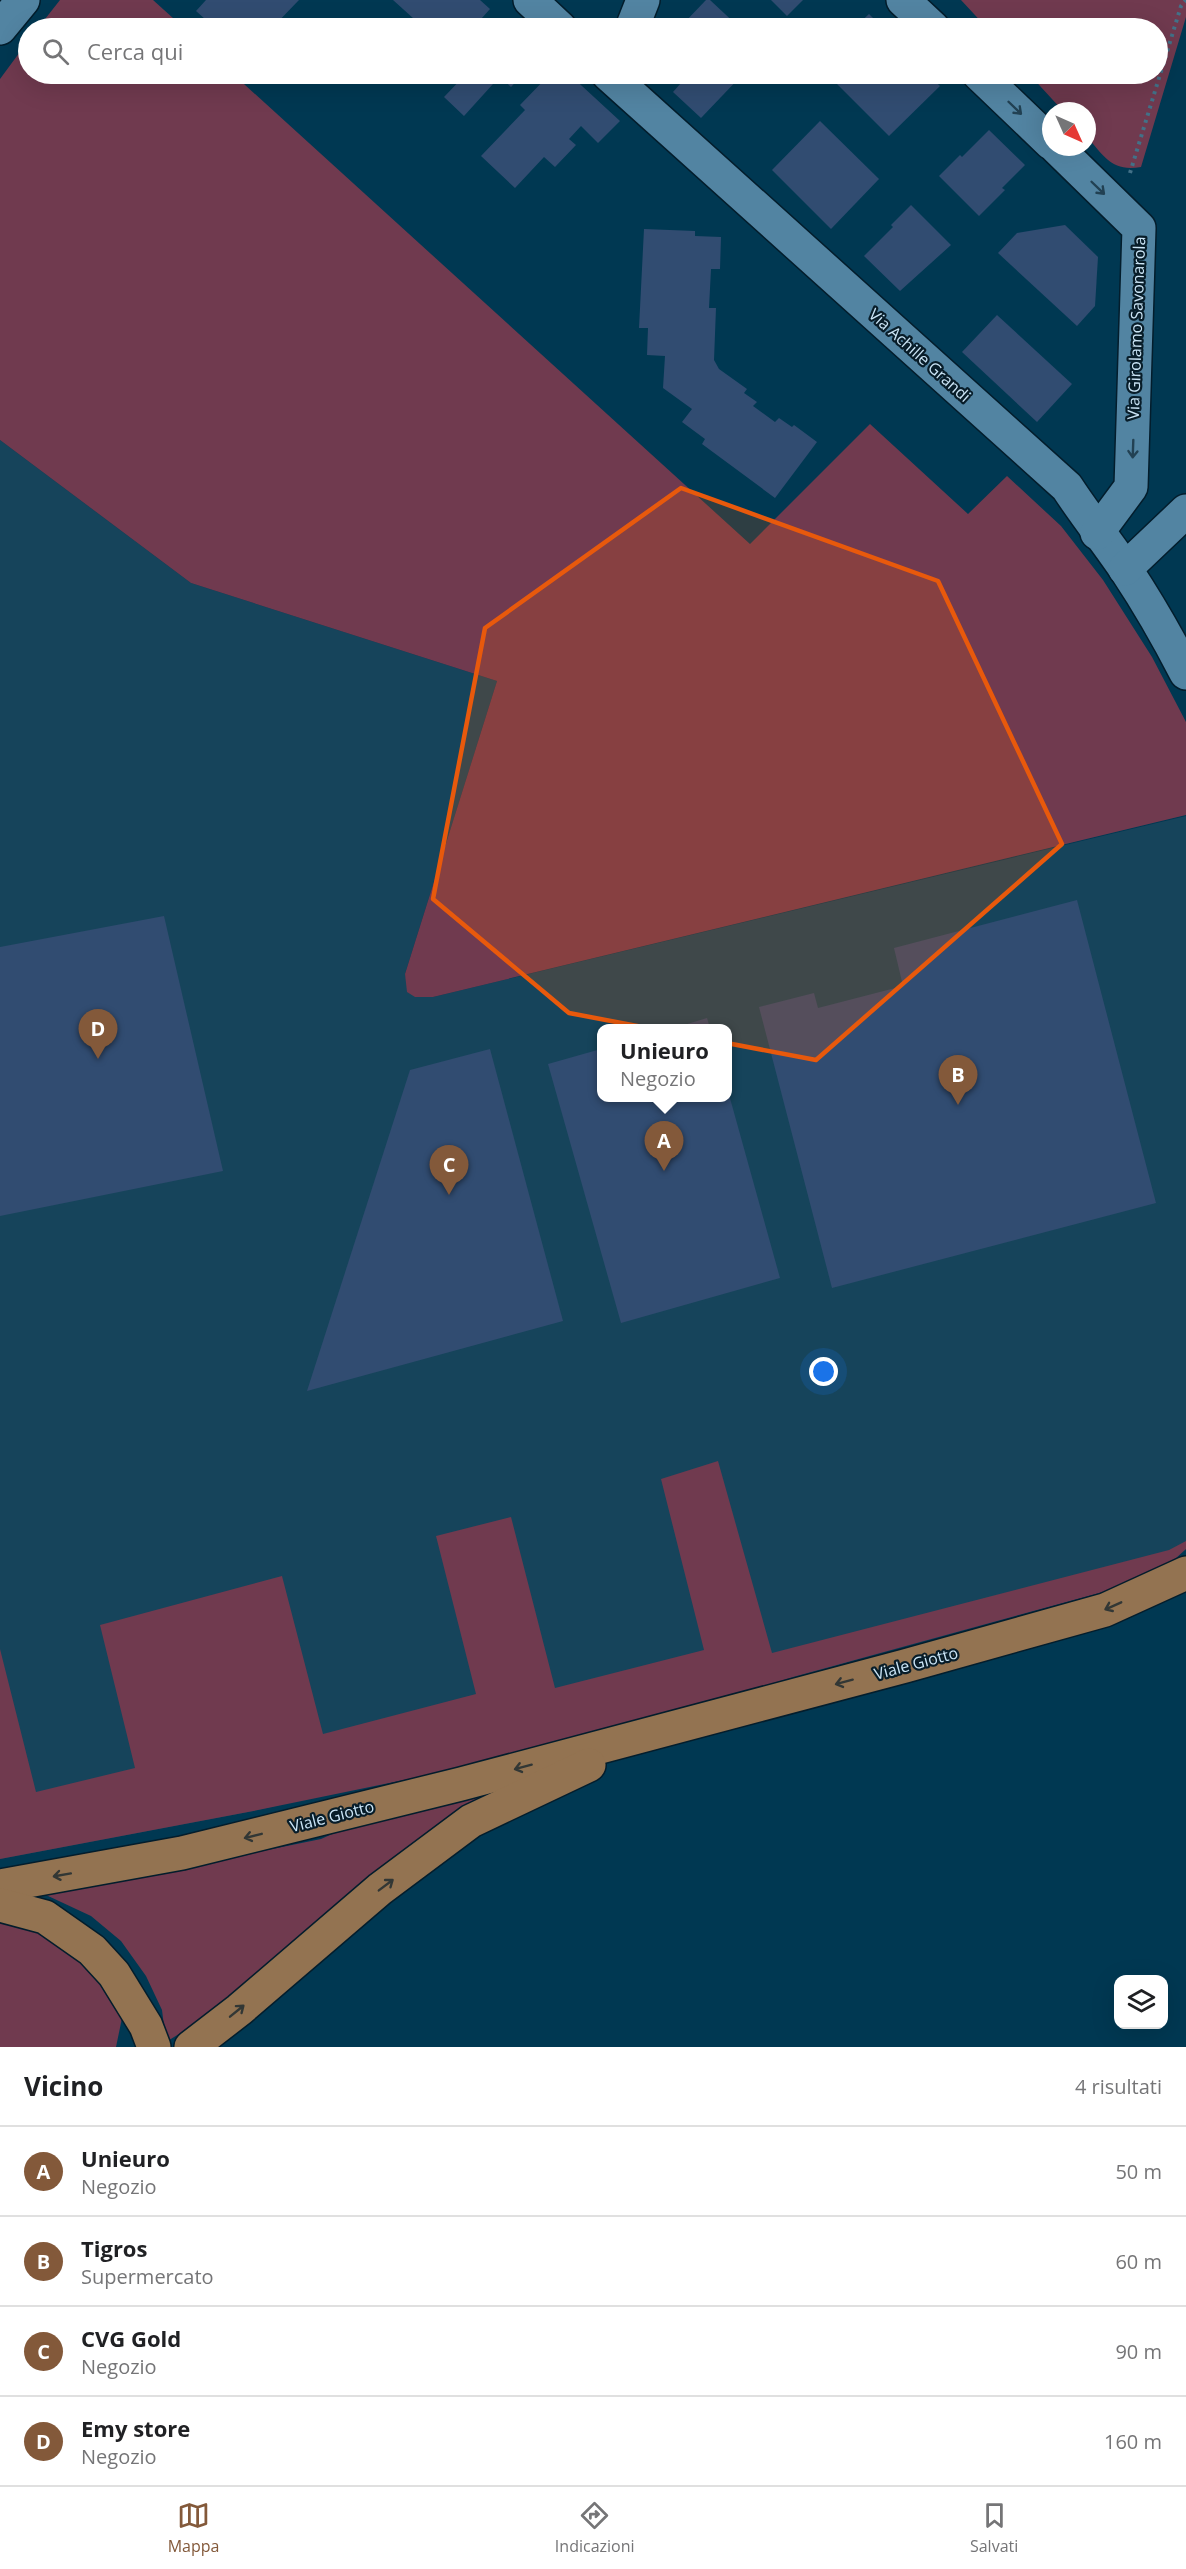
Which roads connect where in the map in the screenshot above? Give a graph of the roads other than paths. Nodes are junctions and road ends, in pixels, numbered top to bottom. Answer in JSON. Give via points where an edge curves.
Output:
{"nodes":[{"id":1,"x":23,"y":0,"type":"edge"},
{"id":2,"x":530,"y":0,"type":"edge"},
{"id":3,"x":643,"y":0,"type":"edge"},
{"id":4,"x":903,"y":0,"type":"edge"},
{"id":5,"x":549,"y":18,"type":"edge"},
{"id":6,"x":636,"y":18,"type":"edge"},
{"id":7,"x":922,"y":18,"type":"edge"},
{"id":8,"x":0,"y":28,"type":"edge"},
{"id":9,"x":621,"y":84,"type":"edge"},
{"id":10,"x":989,"y":84,"type":"edge"},
{"id":11,"x":1042,"y":134,"type":"edge"},
{"id":12,"x":1065,"y":156,"type":"edge"},
{"id":13,"x":1186,"y":511,"type":"edge"},
{"id":14,"x":1097,"y":533,"type":"junction"},
{"id":15,"x":1125,"y":569,"type":"junction"},
{"id":16,"x":1186,"y":674,"type":"edge"},
{"id":17,"x":1179,"y":1573,"type":"edge"},
{"id":18,"x":661,"y":1730,"type":"junction"},
{"id":19,"x":0,"y":1886,"type":"edge"},
{"id":20,"x":0,"y":1905,"type":"edge"},
{"id":21,"x":154,"y":2047,"type":"edge"},
{"id":22,"x":191,"y":2047,"type":"edge"}],
"edges":[{"from":1,"to":8,"type":"street"},
{"from":2,"to":5,"type":"street"},
{"from":3,"to":6,"type":"street"},
{"from":4,"to":7,"type":"street"},
{"from":9,"to":14,"type":"street","name":"Via Achille Grandi","via":[[1067,487]]},
{"from":10,"to":11,"type":"street","one_way":true},
{"from":12,"to":14,"type":"street","name":"Via Girolamo Savonarola","one_way":true,"via":[[1139,228],[1131,487]]},
{"from":13,"to":15,"type":"street"},
{"from":14,"to":15,"type":"street","name":"Via Achille Grandi"},
{"from":15,"to":16,"type":"street","name":"Via Achille Grandi"},
{"from":17,"to":18,"type":"main road","name":"Viale Giotto","one_way":true,"via":[[1105,1610]]},
{"from":18,"to":19,"type":"main road","name":"Viale Giotto","one_way":true,"via":[[182,1853]]},
{"from":22,"to":18,"type":"main road","name":"Viale Giotto","one_way":true,"via":[[380,1889],[471,1821]]},
{"from":20,"to":21,"type":"main road","via":[[45,1917],[92,1950],[114,1974],[146,2026]]}]}
